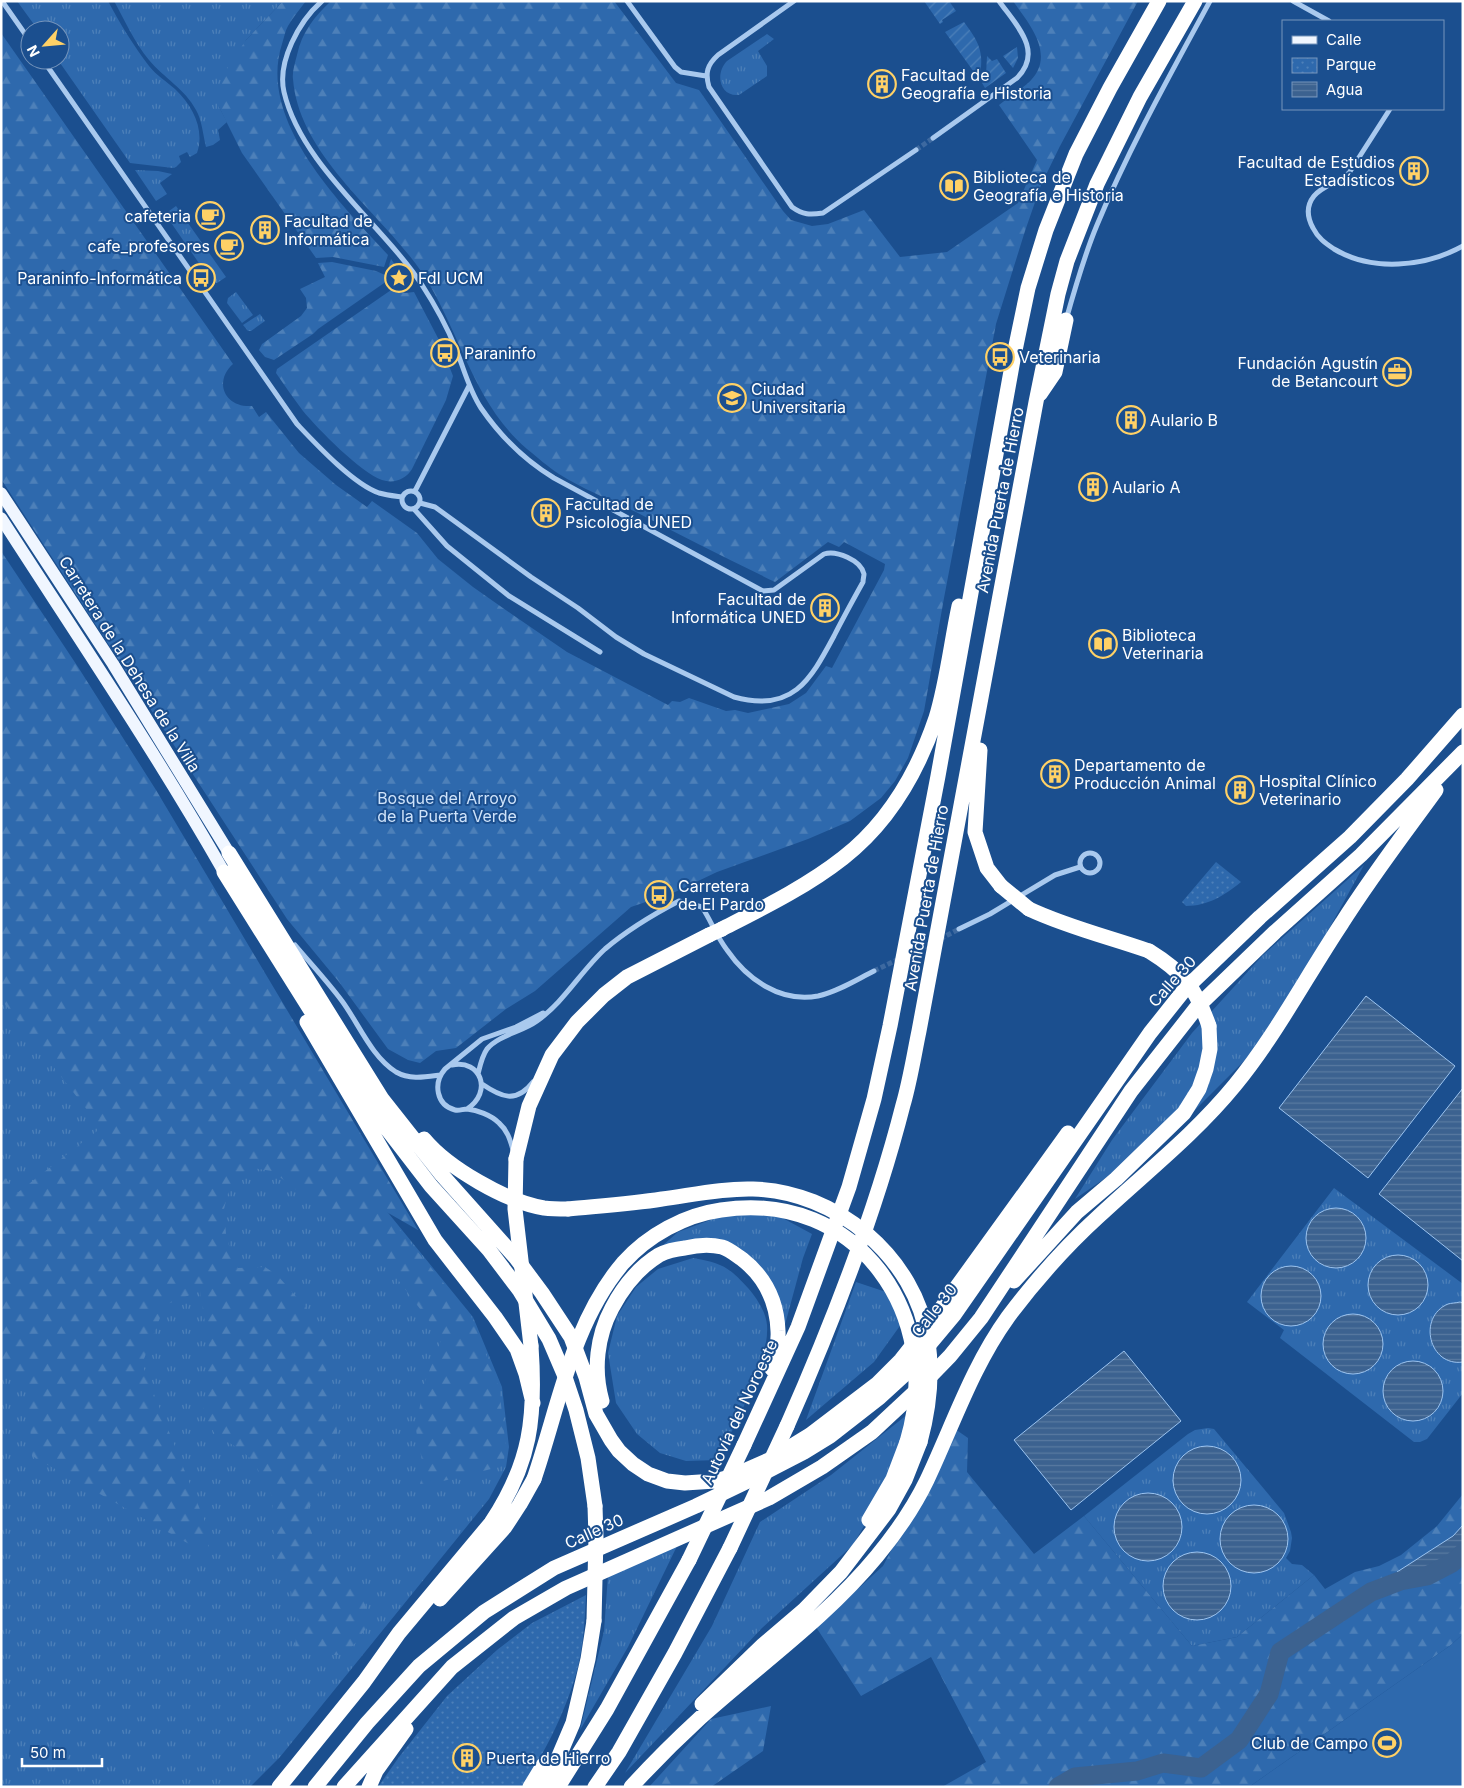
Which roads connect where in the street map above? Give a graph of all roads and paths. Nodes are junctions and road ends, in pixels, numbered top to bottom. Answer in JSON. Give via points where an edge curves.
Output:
{"nodes":[{"id":1,"x":2,"y":1,"type":"edge"},
{"id":2,"x":322,"y":1,"type":"edge"},
{"id":3,"x":627,"y":1,"type":"edge"},
{"id":4,"x":794,"y":1,"type":"edge"},
{"id":5,"x":999,"y":1,"type":"edge"},
{"id":6,"x":1159,"y":1,"type":"edge"},
{"id":7,"x":1195,"y":1,"type":"edge"},
{"id":8,"x":1210,"y":1,"type":"edge"},
{"id":9,"x":1293,"y":1,"type":"edge"},
{"id":10,"x":1326,"y":20,"type":"edge"},
{"id":11,"x":20,"y":27,"type":"edge"},
{"id":12,"x":50,"y":70,"type":"edge"},
{"id":13,"x":706,"y":76,"type":"junction"},
{"id":14,"x":1389,"y":110,"type":"edge"},
{"id":15,"x":933,"y":138,"type":"tunnel mouth"},
{"id":16,"x":916,"y":150,"type":"tunnel mouth"},
{"id":17,"x":1463,"y":246,"type":"edge"},
{"id":18,"x":1066,"y":320,"type":"joint"},
{"id":19,"x":469,"y":386,"type":"junction"},
{"id":20,"x":1036,"y":402,"type":"junction"},
{"id":21,"x":415,"y":491,"type":"junction"},
{"id":22,"x":1,"y":493,"type":"edge"},
{"id":23,"x":402,"y":497,"type":"junction"},
{"id":24,"x":420,"y":503,"type":"junction"},
{"id":25,"x":414,"y":509,"type":"junction"},
{"id":26,"x":1,"y":518,"type":"edge"},
{"id":27,"x":982,"y":536,"type":"junction"},
{"id":28,"x":600,"y":652,"type":"dead end"},
{"id":29,"x":986,"y":670,"type":"junction"},
{"id":30,"x":1463,"y":715,"type":"edge"},
{"id":31,"x":1463,"y":752,"type":"edge"},
{"id":32,"x":228,"y":853,"type":"junction"},
{"id":33,"x":1080,"y":867,"type":"junction"},
{"id":34,"x":224,"y":872,"type":"junction"},
{"id":35,"x":959,"y":929,"type":"tunnel mouth"},
{"id":36,"x":295,"y":945,"type":"junction"},
{"id":37,"x":874,"y":972,"type":"tunnel mouth"},
{"id":38,"x":550,"y":1010,"type":"junction"},
{"id":39,"x":890,"y":1026,"type":"joint"},
{"id":40,"x":1150,"y":1033,"type":"junction"},
{"id":41,"x":552,"y":1055,"type":"junction"},
{"id":42,"x":451,"y":1066,"type":"junction"},
{"id":43,"x":478,"y":1074,"type":"junction"},
{"id":44,"x":440,"y":1075,"type":"junction"},
{"id":45,"x":482,"y":1084,"type":"junction"},
{"id":46,"x":467,"y":1109,"type":"junction"},
{"id":47,"x":516,"y":1159,"type":"junction"},
{"id":48,"x":981,"y":1318,"type":"junction"},
{"id":49,"x":901,"y":1360,"type":"junction"},
{"id":50,"x":765,"y":1399,"type":"junction"},
{"id":51,"x":533,"y":1403,"type":"junction"},
{"id":52,"x":913,"y":1442,"type":"junction"},
{"id":53,"x":452,"y":1667,"type":"junction"},
{"id":54,"x":364,"y":1682,"type":"junction"},
{"id":55,"x":580,"y":1691,"type":"junction"},
{"id":56,"x":279,"y":1787,"type":"edge"},
{"id":57,"x":315,"y":1787,"type":"edge"},
{"id":58,"x":344,"y":1787,"type":"edge"},
{"id":59,"x":369,"y":1787,"type":"edge"},
{"id":60,"x":530,"y":1787,"type":"edge"},
{"id":61,"x":543,"y":1787,"type":"edge"},
{"id":62,"x":558,"y":1787,"type":"edge"},
{"id":63,"x":596,"y":1787,"type":"edge"},
{"id":64,"x":623,"y":1787,"type":"edge"},
{"id":65,"x":631,"y":1787,"type":"edge"}],
"edges":[{"from":1,"to":11,"type":"street"},
{"from":2,"to":19,"type":"street","via":[[307,16],[290,45],[284,74],[288,105],[323,167],[422,285],[455,348]]},
{"from":3,"to":13,"type":"street","via":[[675,67],[681,72]]},
{"from":4,"to":13,"type":"street","via":[[718,55],[711,62]]},
{"from":5,"to":15,"type":"street","via":[[1025,39],[1029,51],[1027,65],[1017,78]]},
{"from":6,"to":27,"type":"highway","name":"Avenida Puerta de Hierro","via":[[1076,154],[1046,230],[1028,288]]},
{"from":7,"to":20,"type":"highway","name":"Avenida Puerta de Hierro","via":[[1140,98],[1097,184],[1067,261]]},
{"from":8,"to":18,"type":"street","via":[[1153,106],[1096,226]]},
{"from":9,"to":10,"type":"street"},
{"from":12,"to":23,"type":"street","via":[[297,424],[364,484],[379,493]]},
{"from":13,"to":16,"type":"street","via":[[709,87],[730,119],[784,197],[800,213],[823,213]]},
{"from":14,"to":17,"type":"street","via":[[1349,173],[1315,194],[1308,207],[1315,233],[1340,252],[1372,263],[1406,264],[1446,255]]},
{"from":18,"to":20,"type":"highway","via":[[1055,372]]},
{"from":19,"to":21,"type":"street"},
{"from":19,"to":24,"type":"street","via":[[499,431],[538,468],[756,588],[774,590],[830,552],[858,564],[864,573],[863,582],[813,674],[804,684],[778,699],[748,700],[734,697],[644,654],[441,512]]},
{"from":20,"to":29,"type":"highway","name":"Avenida Puerta de Hierro"},
{"from":21,"to":23,"type":"street","via":[[408,491]]},
{"from":21,"to":24,"type":"street","via":[[420,496]]},
{"from":22,"to":32,"type":"main road","name":"Carretera de la Dehesa de la Villa","via":[[113,664]]},
{"from":23,"to":25,"type":"street","via":[[404,507]]},
{"from":24,"to":25,"type":"street"},
{"from":25,"to":28,"type":"street","via":[[447,546],[509,596]]},
{"from":26,"to":34,"type":"main road","name":"Carretera de la Dehesa de la Villa","via":[[102,671]]},
{"from":27,"to":39,"type":"highway","name":"Avenida Puerta de Hierro"},
{"from":27,"to":41,"type":"highway","via":[[964,580],[936,716],[921,756],[897,800],[872,831],[844,858],[792,892],[627,977],[577,1022]]},
{"from":29,"to":48,"type":"highway","bridge":true,"via":[[974,832],[987,868],[1001,886],[1029,909],[1149,951],[1166,962],[1191,986],[1201,1002],[1209,1026],[1210,1049],[1199,1089],[1184,1113],[1077,1212]]},
{"from":29,"to":63,"type":"highway","name":"Avenida Puerta de Hierro","bridge":true,"via":[[903,1104],[880,1186],[842,1296],[787,1426],[730,1548],[675,1653]]},
{"from":30,"to":40,"type":"highway","name":"Calle 30","via":[[1408,779],[1350,837],[1185,989]]},
{"from":31,"to":48,"type":"highway","via":[[1361,855],[1197,1006],[1131,1091]]},
{"from":31,"to":65,"type":"highway","via":[[1342,922],[1299,994],[1234,1086],[1206,1118],[1060,1254],[1009,1316],[976,1370],[927,1480],[877,1556],[834,1602],[699,1719]]},
{"from":32,"to":36,"type":"highway","via":[[266,899]]},
{"from":32,"to":49,"type":"highway","via":[[382,1098],[442,1175],[503,1242],[552,1307],[571,1337],[596,1414],[619,1451],[634,1464],[648,1474],[685,1484],[730,1477],[770,1459],[810,1435],[877,1384]]},
{"from":33,"to":33,"type":"street","via":[[1084,872],[1092,873],[1099,867],[1100,860],[1095,854],[1088,853],[1081,857]]},
{"from":33,"to":35,"type":"street","via":[[1056,875]]},
{"from":34,"to":51,"type":"highway","via":[[244,914],[402,1187],[435,1240],[517,1349]]},
{"from":34,"to":55,"type":"highway","bridge":true,"via":[[377,1116],[520,1291],[564,1374],[588,1458],[595,1506],[594,1621]]},
{"from":36,"to":44,"type":"street","via":[[341,1000],[382,1060],[405,1076]]},
{"from":36,"to":52,"type":"highway","bridge":true,"via":[[384,1087],[432,1149],[481,1184],[525,1203],[568,1209],[753,1189],[789,1194],[824,1206],[854,1224],[875,1242],[900,1272],[923,1320],[928,1340],[930,1397]]},
{"from":37,"to":38,"type":"street","via":[[817,996],[782,994],[752,979],[740,968],[702,907],[679,901],[654,914],[606,949]]},
{"from":38,"to":42,"type":"street","via":[[482,1039]]},
{"from":38,"to":43,"type":"street","via":[[525,1029],[486,1050]]},
{"from":39,"to":50,"type":"highway","name":"Autovía del Noroeste","via":[[874,1099],[849,1187],[798,1327]]},
{"from":40,"to":49,"type":"highway","via":[[1132,1045],[936,1317]]},
{"from":40,"to":57,"type":"highway","name":"Calle 30","via":[[954,1315],[903,1376],[880,1397],[804,1452],[696,1506],[554,1568],[484,1612],[419,1666]]},
{"from":41,"to":45,"type":"street","via":[[531,1085],[517,1094],[508,1097],[498,1095]]},
{"from":41,"to":47,"type":"highway","via":[[529,1106]]},
{"from":42,"to":43,"type":"street","via":[[463,1065]]},
{"from":42,"to":44,"type":"street"},
{"from":43,"to":45,"type":"street"},
{"from":44,"to":46,"type":"street","via":[[437,1085],[439,1096],[446,1105],[456,1110]]},
{"from":45,"to":46,"type":"street","via":[[476,1104]]},
{"from":46,"to":47,"type":"street","via":[[498,1122],[508,1133]]},
{"from":47,"to":51,"type":"highway","bridge":true,"via":[[515,1209],[531,1346]]},
{"from":48,"to":53,"type":"highway","via":[[916,1392],[872,1432],[822,1467],[769,1498],[566,1588],[514,1618]]},
{"from":49,"to":50,"type":"highway","via":[[841,1406],[768,1453],[730,1470],[706,1475],[671,1474],[655,1468],[625,1445],[613,1429],[598,1388],[597,1368],[604,1324],[627,1283],[642,1267],[661,1254],[676,1249],[709,1245],[724,1248],[748,1264],[768,1289],[777,1318],[779,1334]]},
{"from":50,"to":62,"type":"highway","name":"Autovía del Noroeste","bridge":true,"via":[[689,1560],[607,1709]]},
{"from":51,"to":54,"type":"highway","via":[[522,1463],[504,1503],[399,1633]]},
{"from":52,"to":54,"type":"highway","bridge":true,"via":[[915,1353],[908,1323],[887,1280],[867,1255],[820,1222],[779,1210],[742,1207],[683,1220],[663,1231],[624,1262],[595,1304],[577,1342],[534,1479],[505,1528]]},
{"from":52,"to":64,"type":"highway","via":[[884,1496],[835,1566],[763,1645],[667,1738]]},
{"from":53,"to":58,"type":"highway"},
{"from":53,"to":59,"type":"highway","via":[[380,1765]]},
{"from":54,"to":56,"type":"highway"},
{"from":55,"to":60,"type":"highway","via":[[549,1756]]},
{"from":55,"to":61,"type":"highway","via":[[573,1723]]}]}
